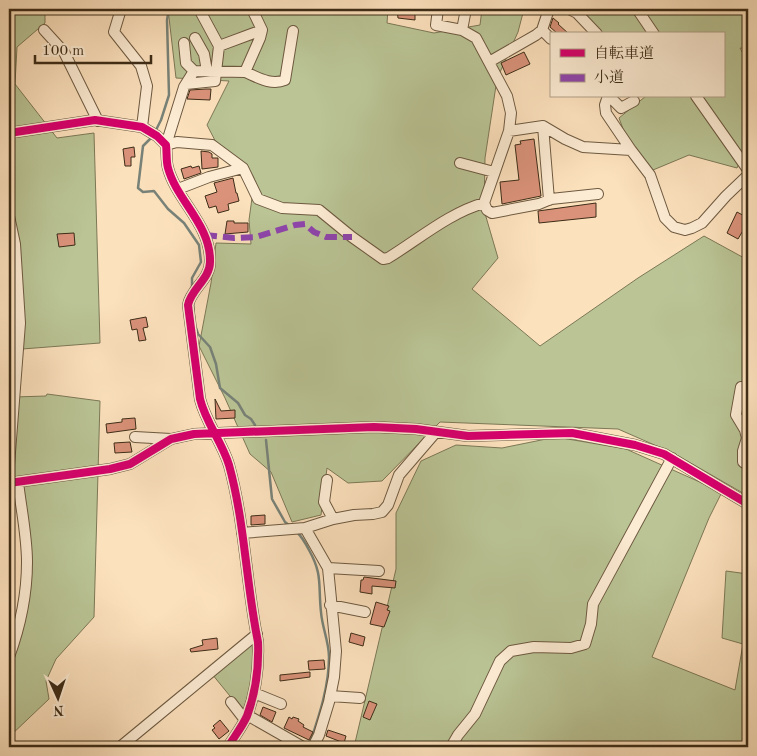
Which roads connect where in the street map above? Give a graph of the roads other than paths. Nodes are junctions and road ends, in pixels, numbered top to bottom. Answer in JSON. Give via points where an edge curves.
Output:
{"nodes":[{"id":1,"x":121,"y":9,"type":"edge"},
{"id":2,"x":200,"y":9,"type":"edge"},
{"id":3,"x":252,"y":9,"type":"edge"},
{"id":4,"x":438,"y":9,"type":"edge"},
{"id":5,"x":466,"y":9,"type":"edge"},
{"id":6,"x":549,"y":9,"type":"edge"},
{"id":7,"x":637,"y":9,"type":"edge"},
{"id":8,"x":576,"y":10,"type":"edge"},
{"id":9,"x":44,"y":30,"type":"dead end"},
{"id":10,"x":262,"y":30,"type":"junction"},
{"id":11,"x":462,"y":30,"type":"junction"},
{"id":12,"x":542,"y":30,"type":"junction"},
{"id":13,"x":292,"y":31,"type":"dead end"},
{"id":14,"x":595,"y":32,"type":"edge"},
{"id":15,"x":648,"y":32,"type":"edge"},
{"id":16,"x":195,"y":38,"type":"dead end"},
{"id":17,"x":550,"y":38,"type":"edge"},
{"id":18,"x":184,"y":43,"type":"dead end"},
{"id":19,"x":219,"y":46,"type":"junction"},
{"id":20,"x":490,"y":62,"type":"junction"},
{"id":21,"x":194,"y":71,"type":"junction"},
{"id":22,"x":211,"y":71,"type":"junction"},
{"id":23,"x":245,"y":72,"type":"junction"},
{"id":24,"x":186,"y":84,"type":"junction"},
{"id":25,"x":608,"y":98,"type":"edge"},
{"id":26,"x":611,"y":98,"type":"edge"},
{"id":27,"x":697,"y":98,"type":"edge"},
{"id":28,"x":634,"y":102,"type":"dead end"},
{"id":29,"x":98,"y":121,"type":"junction"},
{"id":30,"x":543,"y":126,"type":"junction"},
{"id":31,"x":142,"y":127,"type":"junction"},
{"id":32,"x":509,"y":131,"type":"junction"},
{"id":33,"x":9,"y":133,"type":"edge"},
{"id":34,"x":166,"y":145,"type":"junction"},
{"id":35,"x":631,"y":150,"type":"junction"},
{"id":36,"x":460,"y":163,"type":"dead end"},
{"id":37,"x":243,"y":168,"type":"junction"},
{"id":38,"x":748,"y":170,"type":"edge"},
{"id":39,"x":494,"y":172,"type":"junction"},
{"id":40,"x":748,"y":174,"type":"edge"},
{"id":41,"x":178,"y":189,"type":"junction"},
{"id":42,"x":598,"y":194,"type":"dead end"},
{"id":43,"x":549,"y":200,"type":"junction"},
{"id":44,"x":484,"y":203,"type":"junction"},
{"id":45,"x":9,"y":216,"type":"edge"},
{"id":46,"x":741,"y":387,"type":"dead end"},
{"id":47,"x":436,"y":432,"type":"junction"},
{"id":48,"x":214,"y":433,"type":"junction"},
{"id":49,"x":135,"y":437,"type":"dead end"},
{"id":50,"x":171,"y":439,"type":"junction"},
{"id":51,"x":672,"y":458,"type":"junction"},
{"id":52,"x":9,"y":465,"type":"edge"},
{"id":53,"x":748,"y":465,"type":"edge"},
{"id":54,"x":327,"y":480,"type":"dead end"},
{"id":55,"x":13,"y":483,"type":"edge"},
{"id":56,"x":748,"y":504,"type":"edge"},
{"id":57,"x":333,"y":519,"type":"junction"},
{"id":58,"x":306,"y":528,"type":"junction"},
{"id":59,"x":242,"y":533,"type":"junction"},
{"id":60,"x":328,"y":568,"type":"junction"},
{"id":61,"x":379,"y":571,"type":"dead end"},
{"id":62,"x":330,"y":605,"type":"junction"},
{"id":63,"x":365,"y":612,"type":"dead end"},
{"id":64,"x":257,"y":634,"type":"junction"},
{"id":65,"x":9,"y":657,"type":"edge"},
{"id":66,"x":254,"y":693,"type":"junction"},
{"id":67,"x":330,"y":696,"type":"junction"},
{"id":68,"x":360,"y":698,"type":"dead end"},
{"id":69,"x":232,"y":702,"type":"dead end"},
{"id":70,"x":281,"y":704,"type":"dead end"},
{"id":71,"x":246,"y":717,"type":"junction"},
{"id":72,"x":120,"y":747,"type":"edge"},
{"id":73,"x":228,"y":747,"type":"edge"},
{"id":74,"x":303,"y":747,"type":"edge"},
{"id":75,"x":314,"y":747,"type":"edge"},
{"id":76,"x":451,"y":747,"type":"edge"}],
"edges":[{"from":1,"to":31,"type":"street","via":[[114,32],[141,66],[147,86]]},
{"from":2,"to":19,"type":"street"},
{"from":3,"to":10,"type":"street"},
{"from":4,"to":11,"type":"street","via":[[436,25]]},
{"from":5,"to":11,"type":"street"},
{"from":6,"to":12,"type":"street"},
{"from":7,"to":15,"type":"street"},
{"from":8,"to":14,"type":"street"},
{"from":9,"to":29,"type":"street","via":[[64,52]]},
{"from":10,"to":19,"type":"street"},
{"from":10,"to":23,"type":"street"},
{"from":11,"to":20,"type":"street","via":[[476,38]]},
{"from":12,"to":17,"type":"street"},
{"from":12,"to":20,"type":"street"},
{"from":13,"to":23,"type":"street","via":[[285,80],[264,80]]},
{"from":16,"to":22,"type":"street"},
{"from":18,"to":21,"type":"street","via":[[186,63]]},
{"from":19,"to":22,"type":"street"},
{"from":20,"to":32,"type":"street","via":[[507,96],[511,113]]},
{"from":21,"to":22,"type":"street"},
{"from":21,"to":24,"type":"street"},
{"from":22,"to":23,"type":"street"},
{"from":22,"to":24,"type":"street","via":[[215,81]]},
{"from":24,"to":34,"type":"street"},
{"from":25,"to":35,"type":"street","via":[[606,113]]},
{"from":26,"to":28,"type":"street","via":[[621,108]]},
{"from":27,"to":38,"type":"street"},
{"from":29,"to":31,"type":"street"},
{"from":29,"to":33,"type":"street"},
{"from":30,"to":32,"type":"street"},
{"from":30,"to":35,"type":"street","via":[[583,147]]},
{"from":30,"to":43,"type":"street"},
{"from":31,"to":34,"type":"street"},
{"from":32,"to":39,"type":"street"},
{"from":34,"to":37,"type":"street","via":[[177,142],[212,145]]},
{"from":34,"to":41,"type":"street","via":[[167,168]]},
{"from":35,"to":40,"type":"street","via":[[650,175],[666,218],[674,227],[685,230],[702,223]]},
{"from":36,"to":39,"type":"street"},
{"from":37,"to":41,"type":"street"},
{"from":37,"to":44,"type":"street","via":[[258,199],[282,208],[319,210],[383,259],[446,220]]},
{"from":39,"to":44,"type":"street"},
{"from":41,"to":48,"type":"street","via":[[208,244],[210,263],[205,278],[190,296],[188,305],[200,399]]},
{"from":42,"to":43,"type":"street"},
{"from":43,"to":44,"type":"street","via":[[492,213]]},
{"from":45,"to":52,"type":"street","via":[[15,244],[20,323]]},
{"from":46,"to":53,"type":"street","via":[[736,415],[746,438],[743,462]]},
{"from":47,"to":48,"type":"street","via":[[374,427]]},
{"from":47,"to":51,"type":"street","via":[[468,436],[572,432],[635,444]]},
{"from":47,"to":57,"type":"street","via":[[399,475],[388,505],[382,512]]},
{"from":48,"to":50,"type":"street"},
{"from":48,"to":59,"type":"street","via":[[229,464]]},
{"from":49,"to":50,"type":"street"},
{"from":50,"to":55,"type":"street","via":[[124,466]]},
{"from":51,"to":56,"type":"street"},
{"from":51,"to":76,"type":"street","via":[[593,604],[585,644],[571,648],[534,647],[512,651],[500,661],[475,714]]},
{"from":54,"to":57,"type":"street","via":[[324,502]]},
{"from":55,"to":65,"type":"street","via":[[27,562],[19,629]]},
{"from":57,"to":58,"type":"street"},
{"from":58,"to":59,"type":"street"},
{"from":58,"to":60,"type":"street"},
{"from":59,"to":64,"type":"street"},
{"from":60,"to":61,"type":"street"},
{"from":60,"to":62,"type":"street"},
{"from":62,"to":63,"type":"street"},
{"from":62,"to":67,"type":"street","via":[[336,651]]},
{"from":64,"to":66,"type":"street","via":[[259,664]]},
{"from":64,"to":72,"type":"street"},
{"from":66,"to":70,"type":"street"},
{"from":66,"to":71,"type":"street"},
{"from":67,"to":68,"type":"street"},
{"from":67,"to":75,"type":"street"},
{"from":69,"to":71,"type":"street"},
{"from":71,"to":73,"type":"street"},
{"from":71,"to":74,"type":"street"}]}
